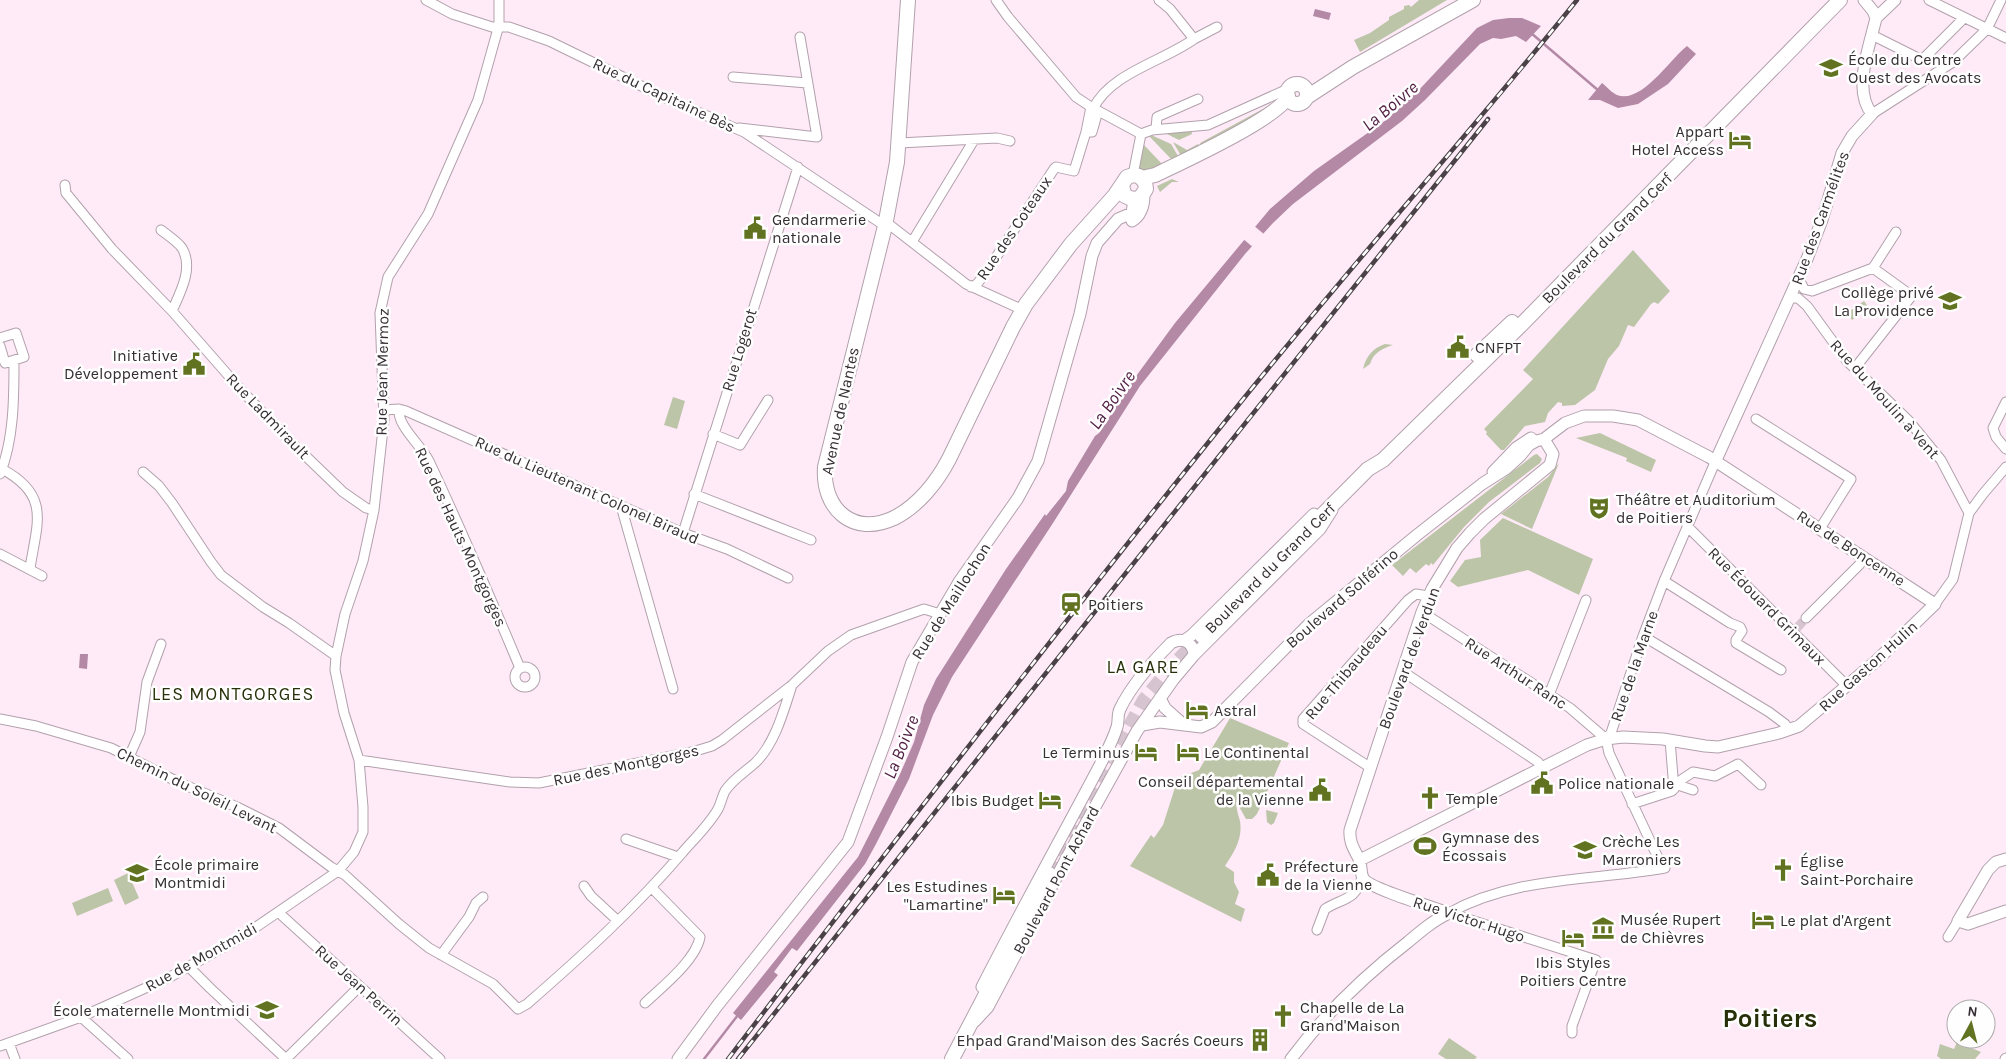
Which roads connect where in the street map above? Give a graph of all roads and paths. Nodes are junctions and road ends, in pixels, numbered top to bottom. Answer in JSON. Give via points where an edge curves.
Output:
{"nodes":[{"id":1,"x":426,"y":0,"type":"edge"},
{"id":2,"x":499,"y":0,"type":"edge"},
{"id":3,"x":908,"y":0,"type":"edge"},
{"id":4,"x":996,"y":0,"type":"edge"},
{"id":5,"x":1159,"y":0,"type":"edge"},
{"id":6,"x":1473,"y":0,"type":"edge"},
{"id":7,"x":1828,"y":0,"type":"edge"},
{"id":8,"x":1840,"y":0,"type":"edge"},
{"id":9,"x":1864,"y":0,"type":"edge"},
{"id":10,"x":1895,"y":0,"type":"edge"},
{"id":11,"x":1929,"y":0,"type":"edge"},
{"id":12,"x":2001,"y":0,"type":"edge"},
{"id":13,"x":1876,"y":18,"type":"junction"},
{"id":14,"x":1964,"y":18,"type":"junction"},
{"id":15,"x":499,"y":25,"type":"junction"},
{"id":16,"x":1217,"y":27,"type":"dead end"},
{"id":17,"x":1987,"y":29,"type":"junction"},
{"id":18,"x":1872,"y":35,"type":"junction"},
{"id":19,"x":800,"y":37,"type":"dead end"},
{"id":20,"x":2006,"y":38,"type":"edge"},
{"id":21,"x":1194,"y":39,"type":"junction"},
{"id":22,"x":733,"y":77,"type":"dead end"},
{"id":23,"x":807,"y":83,"type":"junction"},
{"id":24,"x":1297,"y":94,"type":"junction"},
{"id":25,"x":1198,"y":99,"type":"dead end"},
{"id":26,"x":1094,"y":109,"type":"junction"},
{"id":27,"x":1872,"y":114,"type":"junction"},
{"id":28,"x":734,"y":128,"type":"junction"},
{"id":29,"x":1156,"y":129,"type":"junction"},
{"id":30,"x":1141,"y":134,"type":"junction"},
{"id":31,"x":974,"y":140,"type":"junction"},
{"id":32,"x":1010,"y":141,"type":"dead end"},
{"id":33,"x":899,"y":143,"type":"junction"},
{"id":34,"x":798,"y":167,"type":"junction"},
{"id":35,"x":65,"y":185,"type":"dead end"},
{"id":36,"x":1135,"y":188,"type":"junction"},
{"id":37,"x":885,"y":224,"type":"junction"},
{"id":38,"x":161,"y":230,"type":"dead end"},
{"id":39,"x":1896,"y":232,"type":"dead end"},
{"id":40,"x":912,"y":242,"type":"junction"},
{"id":41,"x":1873,"y":268,"type":"junction"},
{"id":42,"x":1799,"y":279,"type":"junction"},
{"id":43,"x":971,"y":287,"type":"junction"},
{"id":44,"x":1788,"y":298,"type":"junction"},
{"id":45,"x":1022,"y":310,"type":"junction"},
{"id":46,"x":172,"y":311,"type":"junction"},
{"id":47,"x":0,"y":338,"type":"edge"},
{"id":48,"x":0,"y":346,"type":"edge"},
{"id":49,"x":14,"y":360,"type":"junction"},
{"id":50,"x":1855,"y":368,"type":"junction"},
{"id":51,"x":768,"y":400,"type":"dead end"},
{"id":52,"x":2006,"y":402,"type":"edge"},
{"id":53,"x":399,"y":409,"type":"junction"},
{"id":54,"x":384,"y":410,"type":"junction"},
{"id":55,"x":1756,"y":419,"type":"dead end"},
{"id":56,"x":713,"y":434,"type":"junction"},
{"id":57,"x":1544,"y":439,"type":"junction"},
{"id":58,"x":2006,"y":450,"type":"edge"},
{"id":59,"x":1716,"y":460,"type":"junction"},
{"id":60,"x":2006,"y":467,"type":"edge"},
{"id":61,"x":1368,"y":469,"type":"junction"},
{"id":62,"x":1,"y":472,"type":"edge"},
{"id":63,"x":143,"y":472,"type":"dead end"},
{"id":64,"x":694,"y":494,"type":"junction"},
{"id":65,"x":1339,"y":499,"type":"junction"},
{"id":66,"x":620,"y":506,"type":"junction"},
{"id":67,"x":374,"y":510,"type":"junction"},
{"id":68,"x":1969,"y":513,"type":"junction"},
{"id":69,"x":1687,"y":526,"type":"junction"},
{"id":70,"x":1821,"y":528,"type":"junction"},
{"id":71,"x":683,"y":533,"type":"junction"},
{"id":72,"x":811,"y":540,"type":"dead end"},
{"id":73,"x":0,"y":554,"type":"edge"},
{"id":74,"x":1860,"y":564,"type":"dead end"},
{"id":75,"x":30,"y":568,"type":"junction"},
{"id":76,"x":42,"y":576,"type":"dead end"},
{"id":77,"x":788,"y":578,"type":"dead end"},
{"id":78,"x":1664,"y":581,"type":"junction"},
{"id":79,"x":1428,"y":596,"type":"junction"},
{"id":80,"x":1586,"y":600,"type":"dead end"},
{"id":81,"x":1935,"y":604,"type":"junction"},
{"id":82,"x":1422,"y":612,"type":"junction"},
{"id":83,"x":940,"y":614,"type":"junction"},
{"id":84,"x":1806,"y":618,"type":"tunnel mouth"},
{"id":85,"x":1202,"y":636,"type":"tunnel mouth"},
{"id":86,"x":1643,"y":636,"type":"junction"},
{"id":87,"x":1185,"y":640,"type":"junction"},
{"id":88,"x":161,"y":644,"type":"dead end"},
{"id":89,"x":1194,"y":655,"type":"junction"},
{"id":90,"x":336,"y":656,"type":"junction"},
{"id":91,"x":520,"y":668,"type":"dead end"},
{"id":92,"x":1782,"y":670,"type":"dead end"},
{"id":93,"x":1402,"y":671,"type":"junction"},
{"id":94,"x":792,"y":685,"type":"junction"},
{"id":95,"x":1847,"y":686,"type":"junction"},
{"id":96,"x":673,"y":689,"type":"dead end"},
{"id":97,"x":1549,"y":694,"type":"junction"},
{"id":98,"x":1160,"y":698,"type":"junction"},
{"id":99,"x":0,"y":719,"type":"edge"},
{"id":100,"x":1118,"y":724,"type":"junction"},
{"id":101,"x":1183,"y":724,"type":"junction"},
{"id":102,"x":1139,"y":728,"type":"junction"},
{"id":103,"x":1794,"y":728,"type":"junction"},
{"id":104,"x":1606,"y":739,"type":"junction"},
{"id":105,"x":1670,"y":740,"type":"junction"},
{"id":106,"x":129,"y":757,"type":"junction"},
{"id":107,"x":358,"y":760,"type":"junction"},
{"id":108,"x":1371,"y":768,"type":"junction"},
{"id":109,"x":1542,"y":768,"type":"junction"},
{"id":110,"x":1761,"y":785,"type":"dead end"},
{"id":111,"x":1676,"y":787,"type":"junction"},
{"id":112,"x":1693,"y":790,"type":"dead end"},
{"id":113,"x":1632,"y":804,"type":"junction"},
{"id":114,"x":626,"y":839,"type":"dead end"},
{"id":115,"x":678,"y":857,"type":"junction"},
{"id":116,"x":2006,"y":859,"type":"edge"},
{"id":117,"x":1360,"y":860,"type":"junction"},
{"id":118,"x":338,"y":871,"type":"junction"},
{"id":119,"x":1048,"y":874,"type":"tunnel mouth"},
{"id":120,"x":1362,"y":877,"type":"junction"},
{"id":121,"x":584,"y":886,"type":"dead end"},
{"id":122,"x":652,"y":888,"type":"junction"},
{"id":123,"x":1376,"y":888,"type":"junction"},
{"id":124,"x":1358,"y":889,"type":"junction"},
{"id":125,"x":483,"y":897,"type":"dead end"},
{"id":126,"x":2006,"y":910,"type":"edge"},
{"id":127,"x":278,"y":912,"type":"junction"},
{"id":128,"x":1449,"y":913,"type":"junction"},
{"id":129,"x":618,"y":921,"type":"junction"},
{"id":130,"x":1958,"y":921,"type":"junction"},
{"id":131,"x":1317,"y":930,"type":"dead end"},
{"id":132,"x":1948,"y":937,"type":"dead end"},
{"id":133,"x":441,"y":955,"type":"junction"},
{"id":134,"x":189,"y":967,"type":"junction"},
{"id":135,"x":360,"y":986,"type":"junction"},
{"id":136,"x":645,"y":1003,"type":"dead end"},
{"id":137,"x":717,"y":1006,"type":"junction"},
{"id":138,"x":81,"y":1017,"type":"junction"},
{"id":139,"x":970,"y":1026,"type":"junction"},
{"id":140,"x":1572,"y":1033,"type":"dead end"},
{"id":141,"x":9,"y":1043,"type":"junction"},
{"id":142,"x":0,"y":1046,"type":"edge"},
{"id":143,"x":15,"y":1059,"type":"edge"},
{"id":144,"x":128,"y":1059,"type":"edge"},
{"id":145,"x":286,"y":1059,"type":"edge"},
{"id":146,"x":440,"y":1059,"type":"edge"},
{"id":147,"x":678,"y":1059,"type":"edge"},
{"id":148,"x":685,"y":1059,"type":"edge"},
{"id":149,"x":952,"y":1059,"type":"edge"},
{"id":150,"x":1291,"y":1059,"type":"edge"}],
"edges":[{"from":1,"to":15,"type":"street","name":"Rue du Capitaine Bès","via":[[452,14],[492,26]]},
{"from":2,"to":15,"type":"street","name":"Rue Jean Mermoz"},
{"from":3,"to":33,"type":"main road","name":"Avenue de Nantes"},
{"from":4,"to":26,"type":"street","via":[[1070,90]]},
{"from":5,"to":21,"type":"street"},
{"from":6,"to":24,"type":"main road","name":"Avenue de Nantes","via":[[1353,67]]},
{"from":7,"to":61,"type":"main road","name":"Boulevard du Grand Cerf","via":[[1548,288],[1375,455]]},
{"from":8,"to":61,"type":"main road","name":"Boulevard du Grand Cerf","via":[[1519,327],[1383,460]]},
{"from":9,"to":13,"type":"street"},
{"from":10,"to":13,"type":"street"},
{"from":11,"to":14,"type":"street"},
{"from":12,"to":17,"type":"street","name":"Rue des Carmélites"},
{"from":13,"to":18,"type":"street"},
{"from":14,"to":17,"type":"street"},
{"from":14,"to":18,"type":"street","via":[[1922,60]]},
{"from":15,"to":28,"type":"street","name":"Rue du Capitaine Bès","via":[[549,41]]},
{"from":15,"to":54,"type":"street","name":"Rue Jean Mermoz","via":[[478,100],[428,214],[388,277],[380,313]]},
{"from":16,"to":21,"type":"street"},
{"from":17,"to":20,"type":"street"},
{"from":17,"to":27,"type":"street","name":"Rue des Carmélites","via":[[1953,62]]},
{"from":18,"to":27,"type":"street","via":[[1863,75],[1864,98]]},
{"from":19,"to":23,"type":"street"},
{"from":21,"to":26,"type":"street","via":[[1116,83]]},
{"from":22,"to":23,"type":"street"},
{"from":23,"to":28,"type":"street","via":[[817,137]]},
{"from":24,"to":29,"type":"street","via":[[1208,125]]},
{"from":24,"to":36,"type":"main road","name":"Avenue de Nantes","via":[[1202,159]]},
{"from":25,"to":29,"type":"street","via":[[1157,116]]},
{"from":26,"to":30,"type":"street"},
{"from":26,"to":43,"type":"street","name":"Rue des Coteaux","via":[[1092,132],[1086,132],[1074,171],[1054,169],[983,276]]},
{"from":27,"to":42,"type":"street","name":"Rue des Carmélites","via":[[1842,153],[1822,220]]},
{"from":28,"to":34,"type":"street","name":"Rue du Capitaine Bès"},
{"from":29,"to":30,"type":"street"},
{"from":30,"to":36,"type":"street"},
{"from":31,"to":32,"type":"street","via":[[1000,138]]},
{"from":31,"to":33,"type":"street"},
{"from":31,"to":40,"type":"street"},
{"from":33,"to":37,"type":"main road","name":"Avenue de Nantes"},
{"from":34,"to":37,"type":"street","name":"Rue du Capitaine Bès"},
{"from":34,"to":56,"type":"street","name":"Rue Logerot"},
{"from":35,"to":46,"type":"street","name":"Rue Ladmirault","via":[[66,193],[96,230]]},
{"from":36,"to":45,"type":"main road","name":"Avenue de Nantes","via":[[1086,226]]},
{"from":36,"to":83,"type":"street","name":"Rue de Maillochon","via":[[1132,213],[1118,219],[1095,248],[1080,314],[1033,471]]},
{"from":37,"to":40,"type":"street","name":"Rue du Capitaine Bès"},
{"from":37,"to":45,"type":"main road","name":"Avenue de Nantes","via":[[826,467],[825,484],[829,498],[834,508],[849,520],[881,523],[908,510],[927,492],[949,459]]},
{"from":38,"to":46,"type":"street","via":[[182,248],[187,267]]},
{"from":39,"to":41,"type":"street"},
{"from":40,"to":43,"type":"street","name":"Rue du Capitaine Bès"},
{"from":41,"to":42,"type":"street","via":[[1812,291],[1804,288]]},
{"from":41,"to":50,"type":"street","via":[[1910,298]]},
{"from":42,"to":44,"type":"street","name":"Rue des Carmélites"},
{"from":43,"to":45,"type":"street","name":"Rue du Capitaine Bès"},
{"from":44,"to":50,"type":"street","name":"Rue du Moulin à Vent","via":[[1798,298],[1807,306]]},
{"from":44,"to":59,"type":"street","name":"Rue des Carmélites"},
{"from":46,"to":67,"type":"street","name":"Rue Ladmirault","via":[[289,440],[343,492]]},
{"from":47,"to":49,"type":"street","via":[[16,333],[24,357]]},
{"from":48,"to":49,"type":"street","via":[[5,363]]},
{"from":49,"to":62,"type":"street","via":[[13,413]]},
{"from":50,"to":68,"type":"street","name":"Rue du Moulin à Vent","via":[[1909,421],[1941,460]]},
{"from":51,"to":56,"type":"street","via":[[740,445]]},
{"from":52,"to":58,"type":"street","via":[[1993,428]]},
{"from":53,"to":54,"type":"street","name":"Rue du Lieutenant Colonel Biraud"},
{"from":53,"to":66,"type":"street","name":"Rue du Lieutenant Colonel Biraud"},
{"from":53,"to":91,"type":"street","name":"Rue des Hauts Montgorges","via":[[400,420],[431,466]]},
{"from":54,"to":67,"type":"street","name":"Rue Jean Mermoz"},
{"from":55,"to":70,"type":"street","via":[[1851,479]]},
{"from":56,"to":64,"type":"street","name":"Rue Logerot"},
{"from":57,"to":59,"type":"street","name":"Boulevard Solférino","via":[[1574,419],[1594,415],[1619,416],[1638,420]]},
{"from":57,"to":79,"type":"street","name":"Boulevard de Verdun","via":[[1553,454],[1550,465],[1484,518],[1457,548]]},
{"from":57,"to":101,"type":"street","name":"Boulevard Solférino","via":[[1534,436],[1521,443],[1482,484],[1309,624],[1212,722],[1201,727]]},
{"from":59,"to":69,"type":"street","name":"Rue de la Marne"},
{"from":59,"to":70,"type":"street","name":"Rue de Boncenne"},
{"from":60,"to":68,"type":"street"},
{"from":61,"to":65,"type":"main road","name":"Boulevard du Grand Cerf"},
{"from":62,"to":75,"type":"street","via":[[16,476],[26,486],[38,510]]},
{"from":63,"to":90,"type":"street","via":[[159,486],[222,575],[262,607]]},
{"from":64,"to":71,"type":"street","name":"Rue Logerot"},
{"from":64,"to":72,"type":"street"},
{"from":65,"to":85,"type":"main road","name":"Boulevard du Grand Cerf"},
{"from":65,"to":87,"type":"street","name":"Boulevard du Grand Cerf","via":[[1316,512]]},
{"from":65,"to":89,"type":"street","name":"Boulevard du Grand Cerf","via":[[1320,529]]},
{"from":66,"to":71,"type":"street","name":"Rue du Lieutenant Colonel Biraud"},
{"from":66,"to":96,"type":"street"},
{"from":67,"to":90,"type":"street","name":"Rue Jean Mermoz"},
{"from":68,"to":81,"type":"street","via":[[1953,579]]},
{"from":69,"to":78,"type":"street","name":"Rue de la Marne"},
{"from":69,"to":95,"type":"street","name":"Rue Édouard Grimaux","via":[[1795,630]]},
{"from":70,"to":81,"type":"street","name":"Rue de Boncenne"},
{"from":71,"to":77,"type":"street","name":"Rue du Lieutenant Colonel Biraud","via":[[727,549]]},
{"from":73,"to":75,"type":"street"},
{"from":74,"to":84,"type":"street"},
{"from":75,"to":76,"type":"street"},
{"from":78,"to":86,"type":"street","name":"Rue de la Marne"},
{"from":78,"to":92,"type":"street","via":[[1740,627],[1742,631],[1736,644]]},
{"from":79,"to":82,"type":"street","name":"Boulevard de Verdun"},
{"from":79,"to":108,"type":"street","name":"Rue Thibaudeau","via":[[1416,594],[1408,600],[1303,719],[1303,724],[1319,736]]},
{"from":80,"to":97,"type":"street"},
{"from":81,"to":95,"type":"street","name":"Rue Gaston Hulin"},
{"from":82,"to":93,"type":"street","name":"Boulevard de Verdun"},
{"from":82,"to":97,"type":"street","name":"Rue Arthur Ranc"},
{"from":83,"to":94,"type":"street","name":"Rue des Montgorges","via":[[924,609],[851,635],[828,651]]},
{"from":83,"to":137,"type":"street","name":"Rue de Maillochon","via":[[912,662],[848,842]]},
{"from":86,"to":103,"type":"street"},
{"from":86,"to":104,"type":"street","name":"Rue de la Marne","via":[[1611,733]]},
{"from":87,"to":89,"type":"street","via":[[1193,647]]},
{"from":87,"to":100,"type":"street","name":"Boulevard du Grand Cerf","via":[[1171,643],[1143,675],[1121,708]]},
{"from":88,"to":106,"type":"street","via":[[147,682],[140,732]]},
{"from":89,"to":98,"type":"street","name":"Boulevard du Grand Cerf"},
{"from":90,"to":107,"type":"street","name":"Rue Jean Mermoz","via":[[337,686]]},
{"from":93,"to":108,"type":"street","name":"Boulevard de Verdun"},
{"from":93,"to":109,"type":"street","via":[[1538,762]]},
{"from":94,"to":107,"type":"street","name":"Rue des Montgorges","via":[[712,746],[539,783],[510,782]]},
{"from":94,"to":115,"type":"street","via":[[765,752],[730,784],[718,809]]},
{"from":95,"to":103,"type":"street","name":"Rue Gaston Hulin"},
{"from":97,"to":104,"type":"street","name":"Rue Arthur Ranc"},
{"from":98,"to":101,"type":"street","via":[[1165,708]]},
{"from":98,"to":102,"type":"street","name":"Boulevard Pont Achard"},
{"from":99,"to":106,"type":"street","name":"Chemin du Soleil Levant","via":[[92,741]]},
{"from":100,"to":102,"type":"street","via":[[1126,730]]},
{"from":100,"to":139,"type":"street","name":"Boulevard Pont Achard","via":[[1101,763],[974,1002]]},
{"from":101,"to":102,"type":"street","name":"Boulevard Solférino","via":[[1160,722]]},
{"from":102,"to":139,"type":"street","name":"Boulevard Pont Achard","via":[[988,1007]]},
{"from":103,"to":105,"type":"street","via":[[1718,747]]},
{"from":104,"to":105,"type":"street"},
{"from":104,"to":109,"type":"street"},
{"from":104,"to":113,"type":"street","name":"Rue de la Marne","via":[[1607,750]]},
{"from":105,"to":111,"type":"street"},
{"from":106,"to":118,"type":"street","name":"Chemin du Soleil Levant","via":[[279,828]]},
{"from":107,"to":118,"type":"street","name":"Rue de Montmidi","via":[[364,807],[363,832],[354,852]]},
{"from":108,"to":117,"type":"street","name":"Boulevard de Verdun","via":[[1350,836]]},
{"from":109,"to":117,"type":"street"},
{"from":110,"to":111,"type":"street","via":[[1738,764],[1715,776],[1692,772]]},
{"from":111,"to":112,"type":"street"},
{"from":111,"to":113,"type":"street"},
{"from":113,"to":128,"type":"street","name":"Rue de la Marne","via":[[1665,868],[1541,882],[1488,895]]},
{"from":114,"to":115,"type":"street"},
{"from":115,"to":122,"type":"street"},
{"from":116,"to":130,"type":"street","via":[[1996,862],[1988,870]]},
{"from":117,"to":120,"type":"street"},
{"from":118,"to":127,"type":"street","name":"Rue de Montmidi"},
{"from":118,"to":133,"type":"street","name":"Chemin du Soleil Levant","via":[[412,935]]},
{"from":119,"to":139,"type":"main road","name":"Boulevard Pont Achard"},
{"from":120,"to":123,"type":"street","name":"Rue Victor Hugo"},
{"from":120,"to":124,"type":"street"},
{"from":121,"to":129,"type":"street","via":[[590,896]]},
{"from":122,"to":129,"type":"street"},
{"from":122,"to":136,"type":"street","via":[[700,937],[689,959]]},
{"from":123,"to":124,"type":"street"},
{"from":123,"to":128,"type":"street","name":"Rue Victor Hugo"},
{"from":124,"to":131,"type":"street","via":[[1344,901],[1325,909]]},
{"from":125,"to":133,"type":"street"},
{"from":126,"to":130,"type":"street","via":[[1968,924]]},
{"from":127,"to":134,"type":"street","name":"Rue de Montmidi"},
{"from":127,"to":135,"type":"street","name":"Rue Jean Perrin"},
{"from":128,"to":140,"type":"street","name":"Rue Victor Hugo","via":[[1596,960]]},
{"from":128,"to":150,"type":"street","via":[[1392,954],[1343,998]]},
{"from":129,"to":133,"type":"street","name":"Chemin du Soleil Levant","via":[[518,1009],[493,984]]},
{"from":130,"to":132,"type":"street"},
{"from":134,"to":138,"type":"street","name":"Rue de Montmidi"},
{"from":134,"to":145,"type":"street"},
{"from":135,"to":145,"type":"street"},
{"from":135,"to":146,"type":"street","name":"Rue Jean Perrin"},
{"from":137,"to":147,"type":"street","name":"Rue de Maillochon"},
{"from":137,"to":148,"type":"street","name":"Rue de Maillochon"},
{"from":138,"to":141,"type":"street","name":"Rue de Montmidi"},
{"from":138,"to":144,"type":"street"},
{"from":139,"to":149,"type":"main road","name":"Boulevard Pont Achard"},
{"from":141,"to":142,"type":"street","name":"Rue de Montmidi"},
{"from":141,"to":143,"type":"street"}]}
